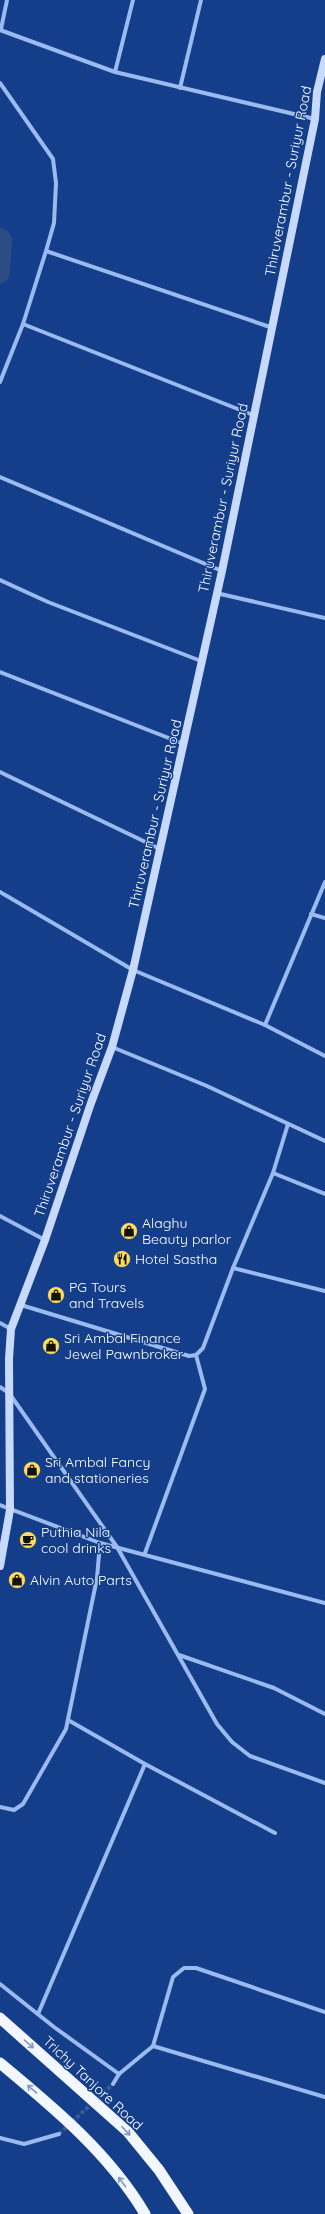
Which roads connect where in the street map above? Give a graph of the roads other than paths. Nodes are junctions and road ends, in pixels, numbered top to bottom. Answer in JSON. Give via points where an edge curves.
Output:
{"nodes":[{"id":1,"x":7,"y":0,"type":"edge"},
{"id":2,"x":133,"y":0,"type":"edge"},
{"id":3,"x":201,"y":0,"type":"edge"},
{"id":4,"x":0,"y":29,"type":"edge"},
{"id":5,"x":325,"y":59,"type":"edge"},
{"id":6,"x":115,"y":72,"type":"junction"},
{"id":7,"x":0,"y":83,"type":"edge"},
{"id":8,"x":180,"y":88,"type":"junction"},
{"id":9,"x":315,"y":119,"type":"junction"},
{"id":10,"x":46,"y":252,"type":"junction"},
{"id":11,"x":23,"y":324,"type":"junction"},
{"id":12,"x":273,"y":328,"type":"junction"},
{"id":13,"x":0,"y":382,"type":"edge"},
{"id":14,"x":253,"y":415,"type":"junction"},
{"id":15,"x":0,"y":478,"type":"edge"},
{"id":16,"x":222,"y":571,"type":"junction"},
{"id":17,"x":0,"y":580,"type":"edge"},
{"id":18,"x":216,"y":593,"type":"junction"},
{"id":19,"x":325,"y":618,"type":"edge"},
{"id":20,"x":201,"y":661,"type":"junction"},
{"id":21,"x":0,"y":672,"type":"edge"},
{"id":22,"x":184,"y":744,"type":"junction"},
{"id":23,"x":0,"y":772,"type":"edge"},
{"id":24,"x":160,"y":849,"type":"junction"},
{"id":25,"x":325,"y":882,"type":"edge"},
{"id":26,"x":0,"y":892,"type":"edge"},
{"id":27,"x":311,"y":914,"type":"junction"},
{"id":28,"x":325,"y":918,"type":"edge"},
{"id":29,"x":133,"y":970,"type":"junction"},
{"id":30,"x":265,"y":1025,"type":"junction"},
{"id":31,"x":112,"y":1047,"type":"junction"},
{"id":32,"x":325,"y":1056,"type":"edge"},
{"id":33,"x":288,"y":1124,"type":"junction"},
{"id":34,"x":325,"y":1141,"type":"edge"},
{"id":35,"x":273,"y":1173,"type":"junction"},
{"id":36,"x":325,"y":1194,"type":"edge"},
{"id":37,"x":0,"y":1216,"type":"edge"},
{"id":38,"x":45,"y":1240,"type":"junction"},
{"id":39,"x":233,"y":1268,"type":"junction"},
{"id":40,"x":325,"y":1291,"type":"edge"},
{"id":41,"x":20,"y":1305,"type":"junction"},
{"id":42,"x":0,"y":1323,"type":"edge"},
{"id":43,"x":11,"y":1329,"type":"junction"},
{"id":44,"x":196,"y":1355,"type":"junction"},
{"id":45,"x":0,"y":1387,"type":"edge"},
{"id":46,"x":9,"y":1393,"type":"junction"},
{"id":47,"x":0,"y":1505,"type":"edge"},
{"id":48,"x":10,"y":1510,"type":"junction"},
{"id":49,"x":100,"y":1543,"type":"junction"},
{"id":50,"x":117,"y":1547,"type":"junction"},
{"id":51,"x":145,"y":1553,"type":"junction"},
{"id":52,"x":0,"y":1566,"type":"edge"},
{"id":53,"x":325,"y":1603,"type":"edge"},
{"id":54,"x":179,"y":1655,"type":"junction"},
{"id":55,"x":325,"y":1714,"type":"edge"},
{"id":56,"x":68,"y":1720,"type":"junction"},
{"id":57,"x":145,"y":1764,"type":"junction"},
{"id":58,"x":325,"y":1783,"type":"edge"},
{"id":59,"x":0,"y":1807,"type":"edge"},
{"id":60,"x":275,"y":1833,"type":"dead end"},
{"id":61,"x":0,"y":1984,"type":"edge"},
{"id":62,"x":325,"y":2012,"type":"edge"},
{"id":63,"x":38,"y":2014,"type":"junction"},
{"id":64,"x":0,"y":2018,"type":"edge"},
{"id":65,"x":153,"y":2046,"type":"junction"},
{"id":66,"x":0,"y":2063,"type":"edge"},
{"id":67,"x":119,"y":2074,"type":"junction"},
{"id":68,"x":113,"y":2084,"type":"tunnel mouth"},
{"id":69,"x":325,"y":2097,"type":"edge"},
{"id":70,"x":59,"y":2134,"type":"tunnel mouth"},
{"id":71,"x":0,"y":2138,"type":"edge"},
{"id":72,"x":145,"y":2214,"type":"edge"},
{"id":73,"x":188,"y":2214,"type":"edge"}],
"edges":[{"from":1,"to":4,"type":"street"},
{"from":2,"to":6,"type":"street"},
{"from":3,"to":8,"type":"street"},
{"from":4,"to":6,"type":"street"},
{"from":5,"to":9,"type":"main road","name":"Thiruverambur - Suriyur Road","via":[[317,92]]},
{"from":6,"to":8,"type":"street"},
{"from":7,"to":10,"type":"street","via":[[53,159],[56,183],[54,223]]},
{"from":8,"to":9,"type":"street"},
{"from":9,"to":12,"type":"main road","name":"Thiruverambur - Suriyur Road"},
{"from":10,"to":11,"type":"street"},
{"from":10,"to":12,"type":"street"},
{"from":11,"to":13,"type":"street"},
{"from":11,"to":14,"type":"street"},
{"from":12,"to":14,"type":"main road","name":"Thiruverambur - Suriyur Road"},
{"from":14,"to":16,"type":"main road","name":"Thiruverambur - Suriyur Road"},
{"from":15,"to":16,"type":"street"},
{"from":16,"to":18,"type":"main road","name":"Thiruverambur - Suriyur Road"},
{"from":17,"to":20,"type":"street","via":[[48,602]]},
{"from":18,"to":19,"type":"street"},
{"from":18,"to":20,"type":"main road","name":"Thiruverambur - Suriyur Road"},
{"from":20,"to":22,"type":"main road","name":"Thiruverambur - Suriyur Road"},
{"from":21,"to":22,"type":"street"},
{"from":22,"to":24,"type":"main road","name":"Thiruverambur - Suriyur Road"},
{"from":23,"to":24,"type":"street"},
{"from":24,"to":29,"type":"main road","name":"Thiruverambur - Suriyur Road"},
{"from":25,"to":27,"type":"street"},
{"from":26,"to":29,"type":"street"},
{"from":27,"to":28,"type":"street"},
{"from":27,"to":30,"type":"street"},
{"from":29,"to":30,"type":"street"},
{"from":29,"to":31,"type":"main road","name":"Thiruverambur - Suriyur Road"},
{"from":30,"to":32,"type":"street"},
{"from":31,"to":33,"type":"street","via":[[207,1086]]},
{"from":31,"to":38,"type":"main road","name":"Thiruverambur - Suriyur Road","via":[[90,1102]]},
{"from":33,"to":34,"type":"street"},
{"from":33,"to":35,"type":"street"},
{"from":35,"to":36,"type":"street"},
{"from":35,"to":39,"type":"street"},
{"from":37,"to":38,"type":"street"},
{"from":38,"to":41,"type":"main road","name":"Thiruverambur - Suriyur Road"},
{"from":39,"to":40,"type":"street"},
{"from":39,"to":44,"type":"street","via":[[203,1348]]},
{"from":41,"to":43,"type":"main road","name":"Thiruverambur - Suriyur Road"},
{"from":41,"to":44,"type":"street","via":[[182,1355]]},
{"from":42,"to":43,"type":"street"},
{"from":43,"to":46,"type":"main road","name":"Thiruverambur - Suriyur Road"},
{"from":44,"to":51,"type":"street","via":[[205,1389]]},
{"from":45,"to":46,"type":"street"},
{"from":46,"to":48,"type":"main road","name":"Thiruverambur - Suriyur Road"},
{"from":46,"to":50,"type":"street"},
{"from":47,"to":48,"type":"street"},
{"from":48,"to":49,"type":"street"},
{"from":48,"to":52,"type":"main road","name":"Thiruverambur - Suriyur Road"},
{"from":49,"to":50,"type":"street"},
{"from":49,"to":56,"type":"street","via":[[97,1578]]},
{"from":50,"to":51,"type":"street"},
{"from":50,"to":54,"type":"street"},
{"from":51,"to":53,"type":"street"},
{"from":54,"to":55,"type":"street","via":[[274,1688]]},
{"from":54,"to":58,"type":"street","via":[[217,1724],[232,1742],[250,1756]]},
{"from":56,"to":57,"type":"street"},
{"from":56,"to":59,"type":"street","via":[[66,1729],[23,1804],[14,1810]]},
{"from":57,"to":60,"type":"street"},
{"from":57,"to":63,"type":"street"},
{"from":61,"to":63,"type":"street"},
{"from":62,"to":65,"type":"street","via":[[196,1968],[184,1968],[173,1977]]},
{"from":63,"to":67,"type":"street"},
{"from":64,"to":73,"type":"highway","name":"Trichy Tanjore Road","one_way":true,"via":[[128,2132],[159,2170]]},
{"from":65,"to":67,"type":"street"},
{"from":65,"to":69,"type":"street"},
{"from":72,"to":66,"type":"highway","one_way":true,"via":[[105,2161],[65,2117]]},
{"from":67,"to":68,"type":"street"},
{"from":70,"to":71,"type":"street","via":[[24,2144]]}]}
